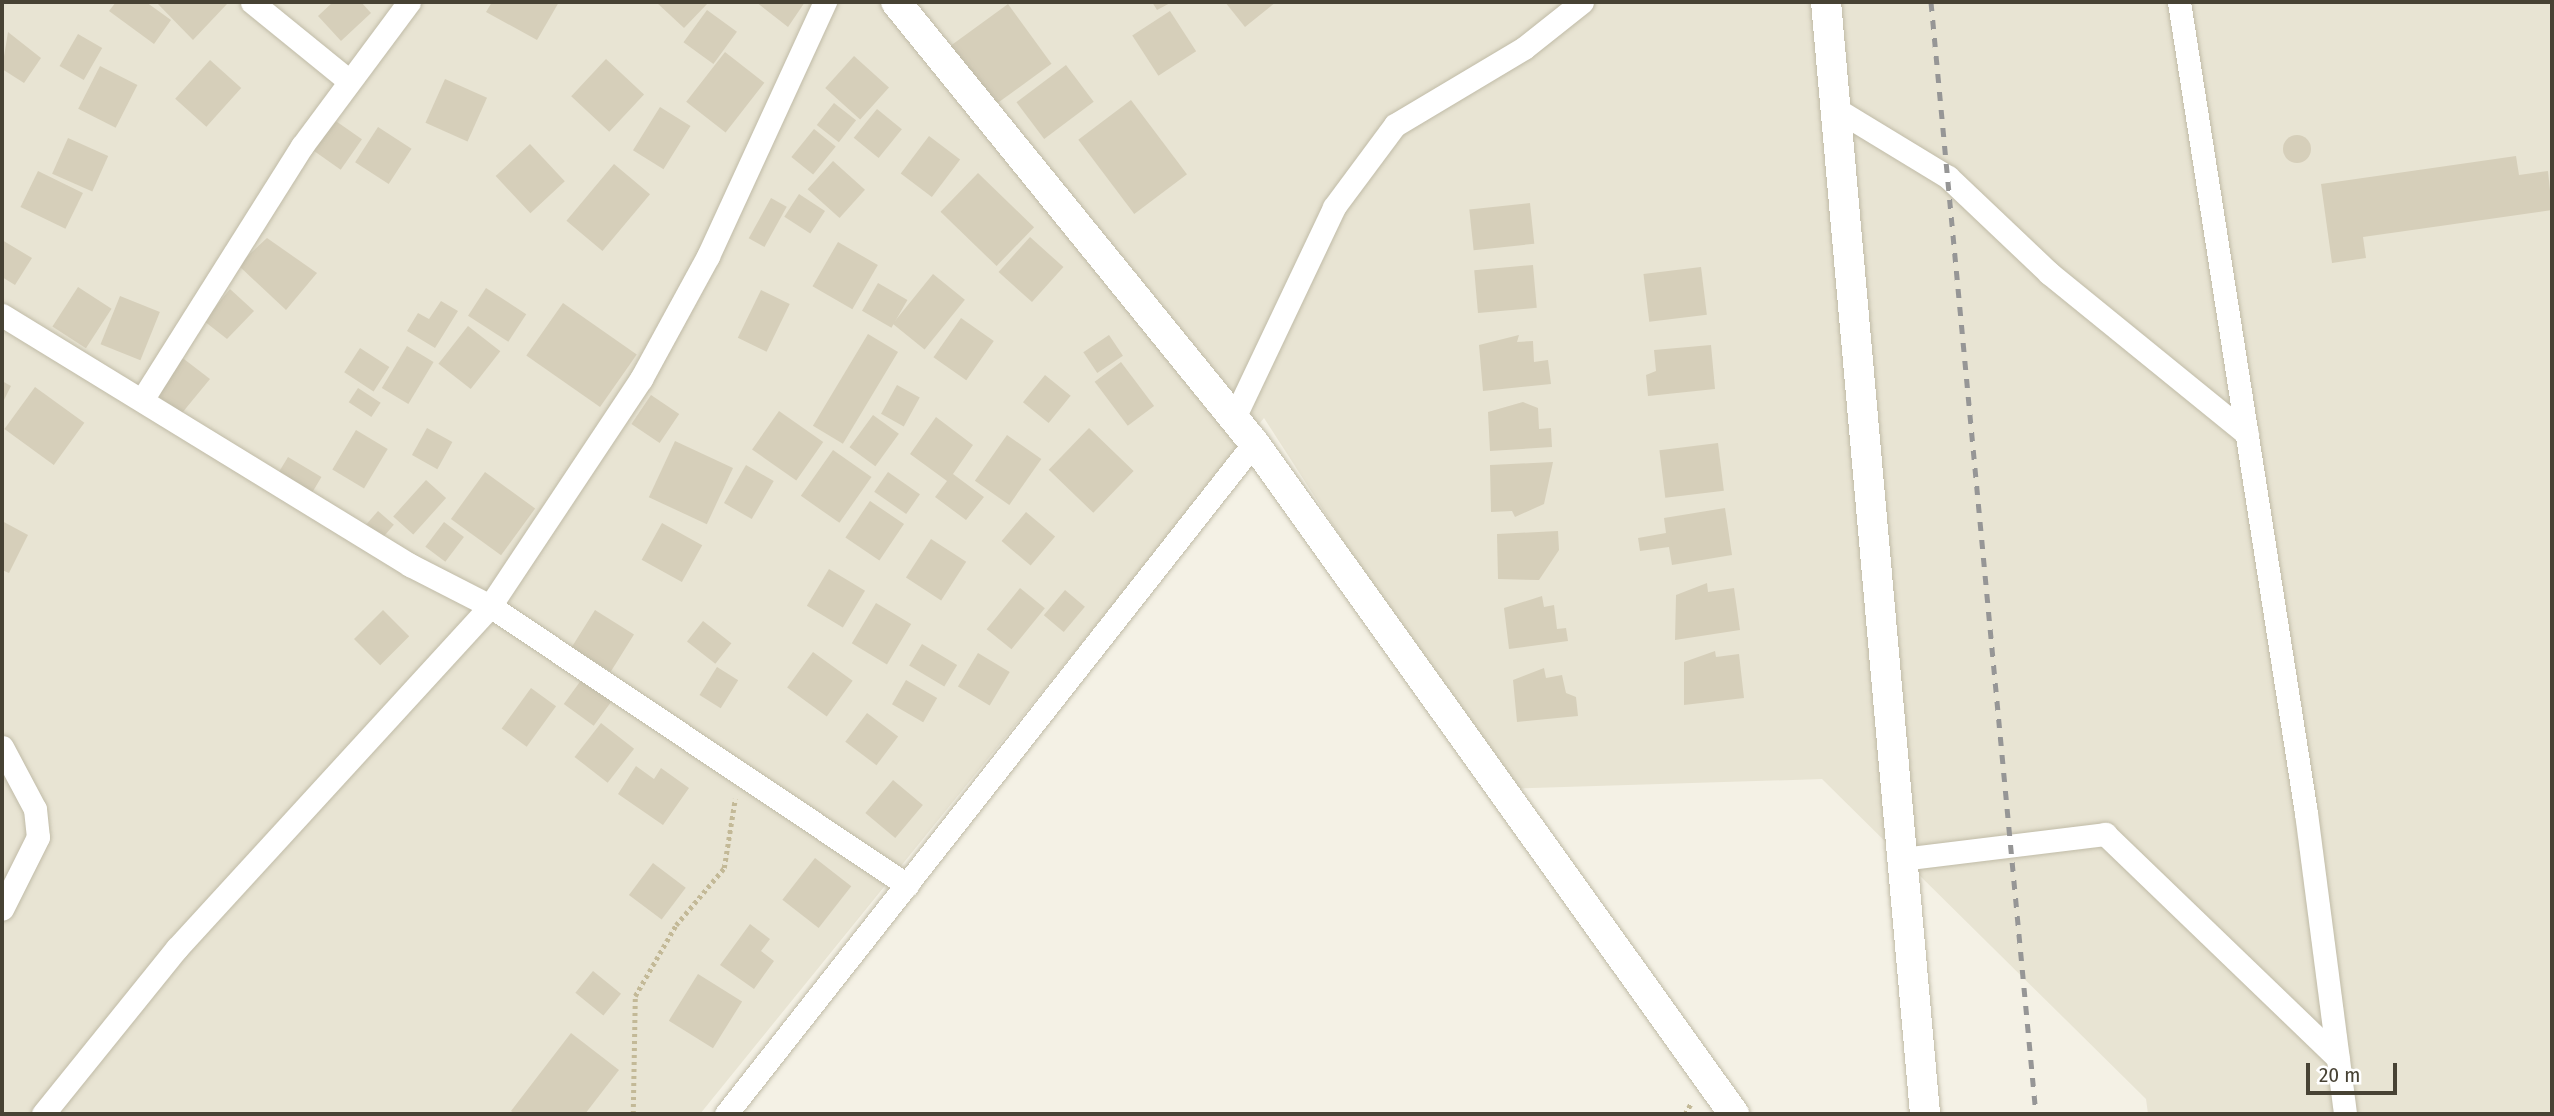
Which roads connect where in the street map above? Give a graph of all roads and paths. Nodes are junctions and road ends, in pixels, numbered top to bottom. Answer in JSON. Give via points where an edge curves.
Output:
{"nodes":[{"id":1,"x":251,"y":2,"type":"edge"},
{"id":2,"x":409,"y":2,"type":"edge"},
{"id":3,"x":825,"y":2,"type":"edge"},
{"id":4,"x":896,"y":2,"type":"edge"},
{"id":5,"x":1582,"y":2,"type":"edge"},
{"id":6,"x":1826,"y":2,"type":"edge"},
{"id":7,"x":2179,"y":2,"type":"edge"},
{"id":8,"x":348,"y":80,"type":"junction"},
{"id":9,"x":1836,"y":109,"type":"junction"},
{"id":10,"x":4,"y":322,"type":"edge"},
{"id":11,"x":142,"y":400,"type":"junction"},
{"id":12,"x":1234,"y":418,"type":"junction"},
{"id":13,"x":2247,"y":434,"type":"junction"},
{"id":14,"x":1254,"y":443,"type":"junction"},
{"id":15,"x":490,"y":606,"type":"junction"},
{"id":16,"x":2,"y":747,"type":"edge"},
{"id":17,"x":740,"y":770,"type":"junction"},
{"id":18,"x":1902,"y":859,"type":"junction"},
{"id":19,"x":907,"y":885,"type":"junction"},
{"id":20,"x":2,"y":909,"type":"edge"},
{"id":21,"x":2338,"y":1058,"type":"junction"},
{"id":22,"x":43,"y":1114,"type":"edge"},
{"id":23,"x":633,"y":1114,"type":"edge"},
{"id":24,"x":726,"y":1114,"type":"edge"},
{"id":25,"x":1734,"y":1114,"type":"edge"},
{"id":26,"x":1925,"y":1114,"type":"edge"},
{"id":27,"x":2345,"y":1114,"type":"edge"}],
"edges":[{"from":1,"to":8,"type":"street"},
{"from":2,"to":8,"type":"street"},
{"from":3,"to":15,"type":"street","via":[[708,256],[641,379]]},
{"from":4,"to":12,"type":"street"},
{"from":5,"to":12,"type":"street","via":[[1524,48],[1395,125],[1334,207]]},
{"from":6,"to":9,"type":"street"},
{"from":7,"to":13,"type":"street"},
{"from":8,"to":11,"type":"street"},
{"from":9,"to":13,"type":"street","via":[[1948,177],[2049,273]]},
{"from":9,"to":18,"type":"street"},
{"from":10,"to":11,"type":"street"},
{"from":11,"to":15,"type":"street","via":[[410,565]]},
{"from":12,"to":14,"type":"street"},
{"from":13,"to":21,"type":"street"},
{"from":14,"to":19,"type":"street"},
{"from":14,"to":25,"type":"street"},
{"from":15,"to":17,"type":"street"},
{"from":15,"to":22,"type":"street","via":[[177,948]]},
{"from":16,"to":20,"type":"street","via":[[35,808],[38,837]]},
{"from":17,"to":19,"type":"street"},
{"from":17,"to":23,"type":"path","via":[[724,868],[676,925],[635,996]]},
{"from":18,"to":21,"type":"street","via":[[2105,834]]},
{"from":18,"to":26,"type":"street"},
{"from":19,"to":24,"type":"street"},
{"from":21,"to":27,"type":"street"}]}
